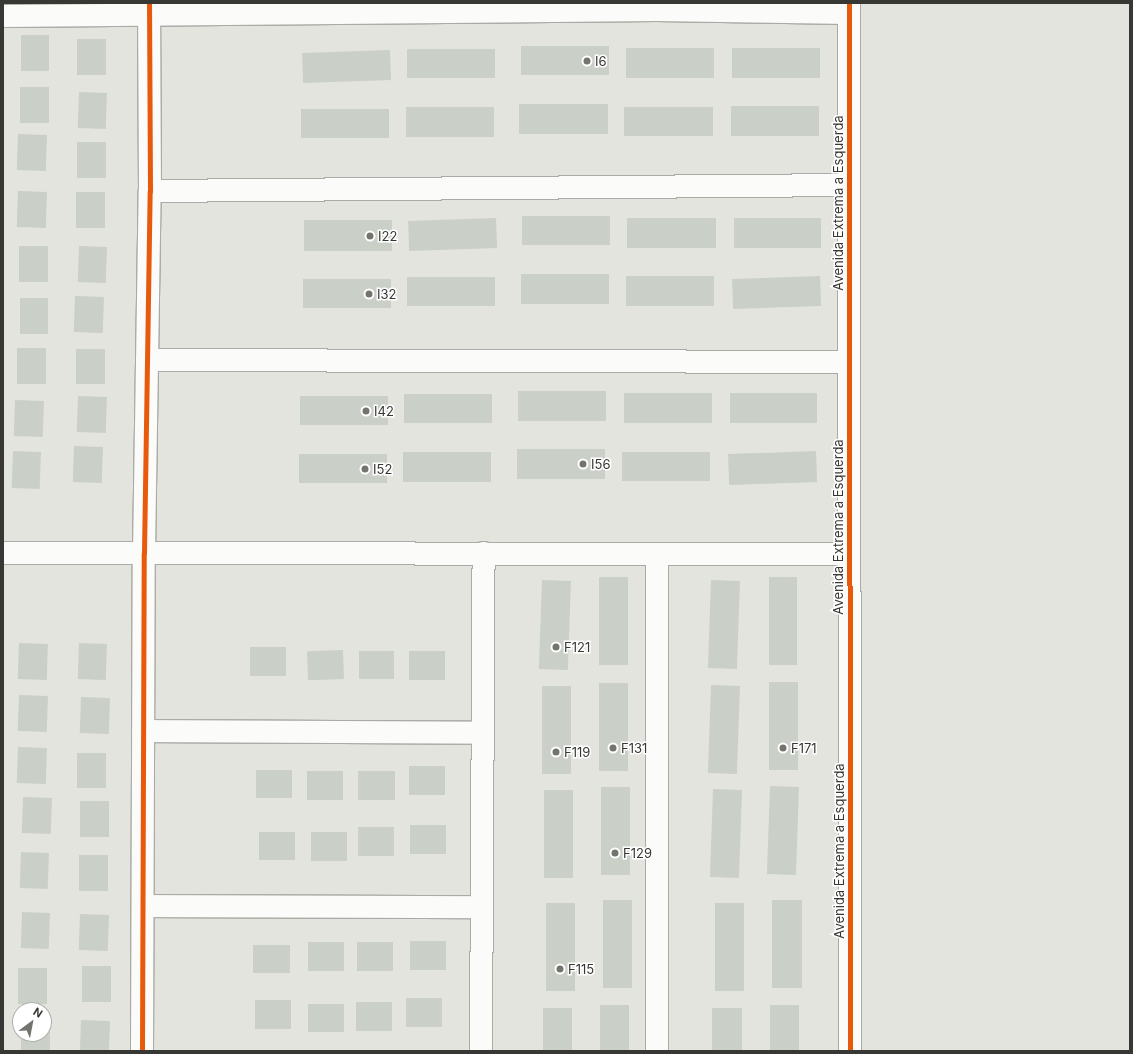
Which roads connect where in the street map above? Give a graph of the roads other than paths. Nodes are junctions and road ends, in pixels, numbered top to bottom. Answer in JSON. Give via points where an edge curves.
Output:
{"nodes":[{"id":1,"x":656,"y":6,"type":"edge"},
{"id":2,"x":483,"y":7,"type":"edge"},
{"id":3,"x":849,"y":8,"type":"edge"},
{"id":4,"x":148,"y":9,"type":"edge"},
{"id":5,"x":3,"y":16,"type":"edge"},
{"id":6,"x":849,"y":185,"type":"junction"},
{"id":7,"x":150,"y":191,"type":"junction"},
{"id":8,"x":147,"y":360,"type":"junction"},
{"id":9,"x":849,"y":362,"type":"junction"},
{"id":10,"x":3,"y":553,"type":"edge"},
{"id":11,"x":144,"y":553,"type":"junction"},
{"id":12,"x":484,"y":553,"type":"junction"},
{"id":13,"x":657,"y":554,"type":"junction"},
{"id":14,"x":849,"y":554,"type":"junction"},
{"id":15,"x":143,"y":731,"type":"junction"},
{"id":16,"x":483,"y":733,"type":"junction"},
{"id":17,"x":143,"y":906,"type":"junction"},
{"id":18,"x":482,"y":906,"type":"junction"},
{"id":19,"x":142,"y":1051,"type":"edge"},
{"id":20,"x":481,"y":1051,"type":"edge"},
{"id":21,"x":657,"y":1051,"type":"edge"},
{"id":22,"x":850,"y":1051,"type":"edge"}],
"edges":[{"from":1,"to":2,"type":"street"},
{"from":1,"to":3,"type":"street"},
{"from":2,"to":4,"type":"street"},
{"from":3,"to":6,"type":"street","name":"Avenida Extrema a Esquerda"},
{"from":4,"to":5,"type":"street"},
{"from":4,"to":7,"type":"street"},
{"from":6,"to":7,"type":"street"},
{"from":6,"to":9,"type":"street","name":"Avenida Extrema a Esquerda"},
{"from":7,"to":8,"type":"street"},
{"from":8,"to":9,"type":"street"},
{"from":8,"to":11,"type":"street"},
{"from":9,"to":14,"type":"street","name":"Avenida Extrema a Esquerda"},
{"from":10,"to":11,"type":"street"},
{"from":11,"to":12,"type":"street"},
{"from":11,"to":15,"type":"street"},
{"from":12,"to":13,"type":"street"},
{"from":12,"to":16,"type":"street"},
{"from":13,"to":14,"type":"street"},
{"from":13,"to":21,"type":"street"},
{"from":14,"to":22,"type":"street","name":"Avenida Extrema a Esquerda"},
{"from":15,"to":16,"type":"street"},
{"from":15,"to":17,"type":"street"},
{"from":16,"to":18,"type":"street"},
{"from":17,"to":18,"type":"street"},
{"from":17,"to":19,"type":"street"},
{"from":18,"to":20,"type":"street"}]}
